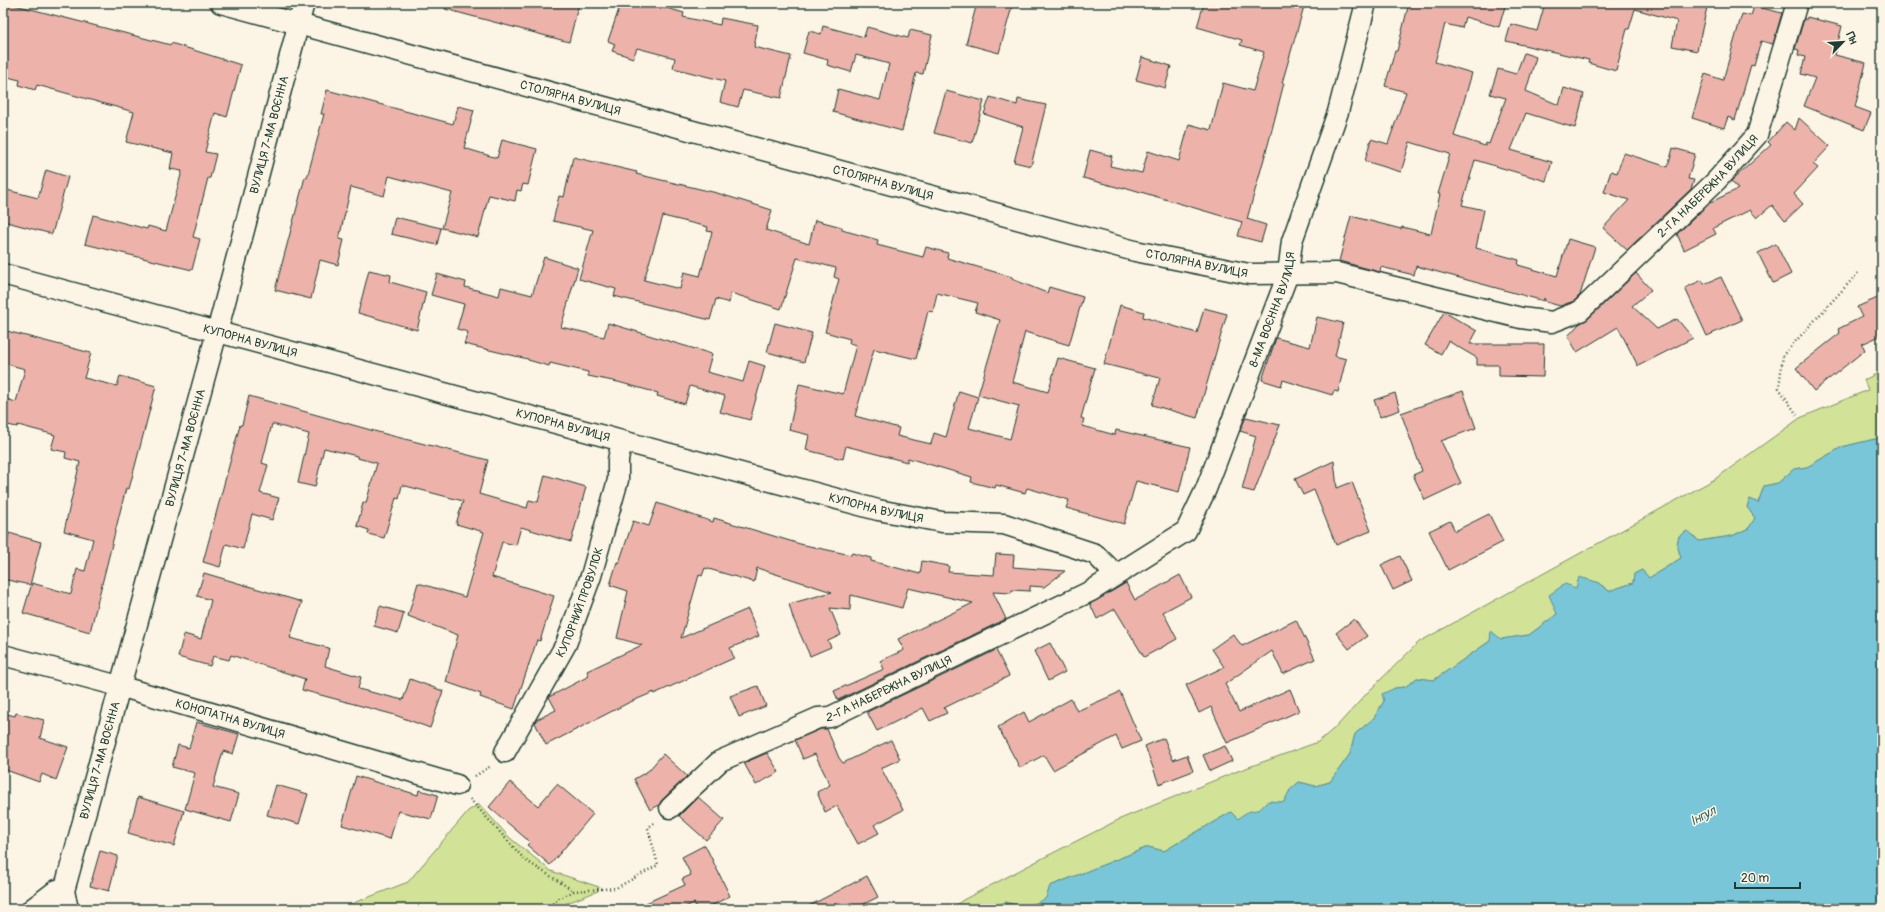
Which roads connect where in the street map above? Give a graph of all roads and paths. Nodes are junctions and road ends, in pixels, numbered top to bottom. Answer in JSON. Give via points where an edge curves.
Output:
{"nodes":[{"id":1,"x":221,"y":3,"type":"edge"},
{"id":2,"x":304,"y":3,"type":"edge"},
{"id":3,"x":1366,"y":3,"type":"edge"},
{"id":4,"x":1797,"y":3,"type":"edge"},
{"id":5,"x":298,"y":23,"type":"junction"},
{"id":6,"x":1858,"y":272,"type":"dead end"},
{"id":7,"x":3,"y":274,"type":"edge"},
{"id":8,"x":1288,"y":274,"type":"junction"},
{"id":9,"x":1552,"y":322,"type":"joint"},
{"id":10,"x":217,"y":332,"type":"junction"},
{"id":11,"x":1797,"y":415,"type":"dead end"},
{"id":12,"x":622,"y":442,"type":"junction"},
{"id":13,"x":1116,"y":575,"type":"junction"},
{"id":14,"x":3,"y":655,"type":"edge"},
{"id":15,"x":119,"y":686,"type":"junction"},
{"id":16,"x":506,"y":752,"type":"joint"},
{"id":17,"x":457,"y":785,"type":"junction"},
{"id":18,"x":670,"y":808,"type":"joint"},
{"id":19,"x":574,"y":891,"type":"junction"},
{"id":20,"x":66,"y":900,"type":"edge"},
{"id":21,"x":32,"y":909,"type":"edge"},
{"id":22,"x":547,"y":909,"type":"edge"}],
"edges":[{"from":1,"to":5,"type":"street","name":"СТОЛЯРНА ВУЛИЦЯ"},
{"from":2,"to":5,"type":"street","name":"ВУЛИЦЯ 7-МА ВОЄННА"},
{"from":3,"to":8,"type":"street","name":"8-МА ВОЄННА ВУЛИЦЯ","via":[[1338,112],[1292,240]]},
{"from":4,"to":9,"type":"street","name":"2-ГА НАБЕРЕЖНА ВУЛИЦЯ","via":[[1756,135],[1716,181],[1580,311]]},
{"from":5,"to":8,"type":"street","name":"СТОЛЯРНА ВУЛИЦЯ","via":[[1135,251],[1249,274]]},
{"from":5,"to":10,"type":"street","name":"ВУЛИЦЯ 7-МА ВОЄННА"},
{"from":6,"to":11,"type":"path","via":[[1783,356],[1779,388]]},
{"from":7,"to":10,"type":"street","name":"КУПОРНА ВУЛИЦЯ"},
{"from":8,"to":9,"type":"street","name":"СТОЛЯРНА ВУЛИЦЯ","via":[[1337,273],[1520,318]]},
{"from":8,"to":13,"type":"street","name":"8-МА ВОЄННА ВУЛИЦЯ","via":[[1206,488],[1186,532]]},
{"from":10,"to":12,"type":"street","name":"КУПОРНА ВУЛИЦЯ"},
{"from":10,"to":15,"type":"street","name":"ВУЛИЦЯ 7-МА ВОЄННА"},
{"from":12,"to":13,"type":"street","name":"КУПОРНА ВУЛИЦЯ","via":[[878,510],[942,522],[1004,524],[1095,554]]},
{"from":12,"to":16,"type":"street","name":"КУПОРНИЙ ПРОВУЛОК","via":[[618,460],[618,480],[591,576],[566,644]]},
{"from":13,"to":18,"type":"street","name":"2-ГА НАБЕРЕЖНА ВУЛИЦЯ","via":[[1084,594],[830,718],[818,718],[720,761]]},
{"from":14,"to":15,"type":"street","name":"КОНОПАТНА ВУЛИЦЯ"},
{"from":15,"to":17,"type":"street","name":"КОНОПАТНА ВУЛИЦЯ"},
{"from":15,"to":20,"type":"street","name":"ВУЛИЦЯ 7-МА ВОЄННА"},
{"from":16,"to":17,"type":"path","via":[[488,768]]},
{"from":17,"to":19,"type":"path","via":[[525,860]]},
{"from":18,"to":19,"type":"path","via":[[648,828],[658,865],[616,888]]},
{"from":19,"to":22,"type":"path","via":[[559,898]]},
{"from":20,"to":21,"type":"street","name":"ВУЛИЦЯ 7-МА ВОЄННА","via":[[56,890]]}]}
